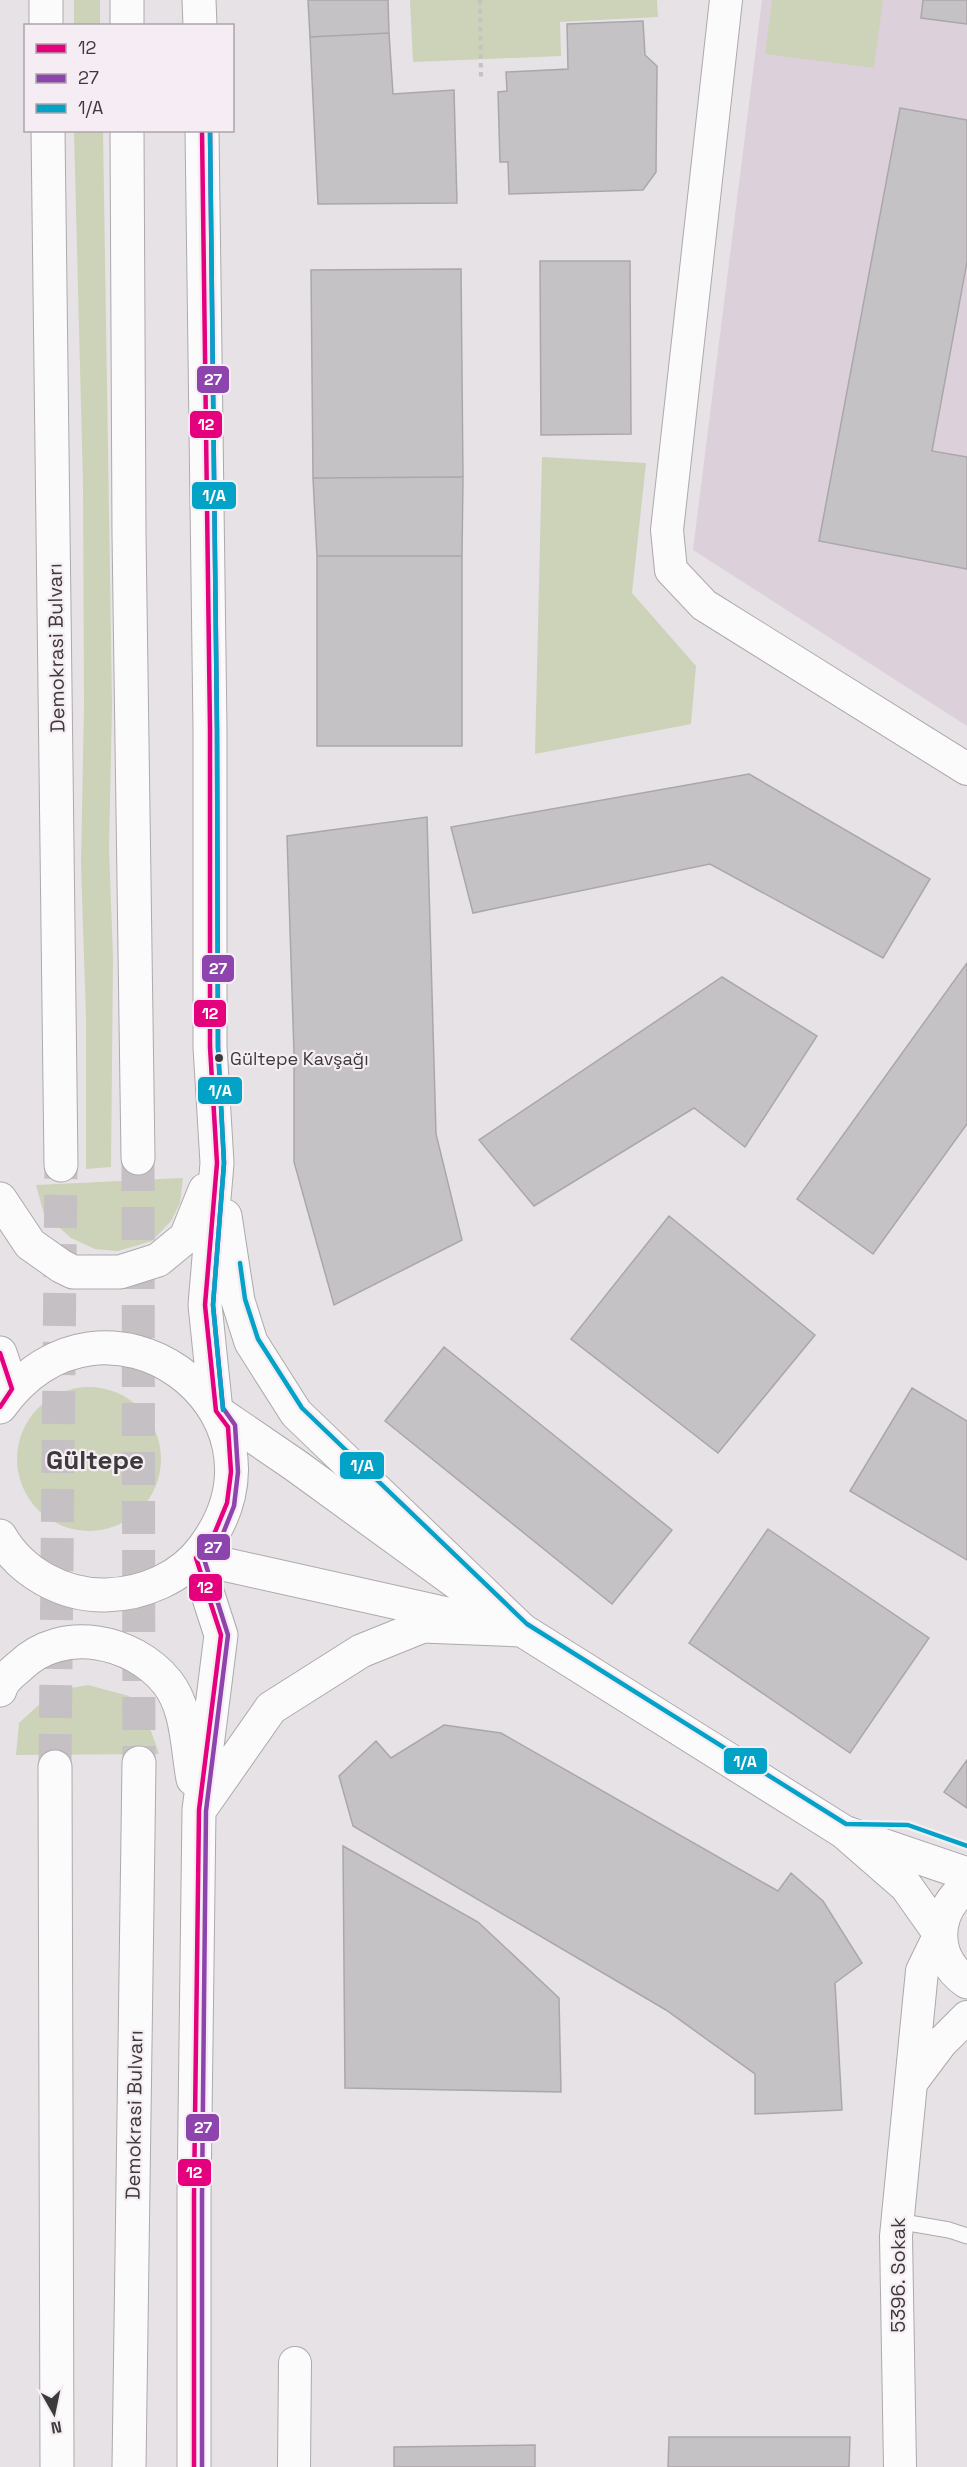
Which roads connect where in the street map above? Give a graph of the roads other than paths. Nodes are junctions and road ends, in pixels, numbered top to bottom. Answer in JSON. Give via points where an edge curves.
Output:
{"nodes":[{"id":1,"x":46,"y":0,"type":"edge"},
{"id":2,"x":127,"y":0,"type":"edge"},
{"id":3,"x":199,"y":0,"type":"edge"},
{"id":4,"x":726,"y":0,"type":"edge"},
{"id":5,"x":46,"y":24,"type":"edge"},
{"id":6,"x":127,"y":24,"type":"edge"},
{"id":7,"x":200,"y":24,"type":"edge"},
{"id":8,"x":48,"y":132,"type":"edge"},
{"id":9,"x":128,"y":132,"type":"edge"},
{"id":10,"x":202,"y":132,"type":"edge"},
{"id":11,"x":967,"y":769,"type":"edge"},
{"id":12,"x":138,"y":1158,"type":"tunnel mouth"},
{"id":13,"x":217,"y":1163,"type":"junction"},
{"id":14,"x":61,"y":1165,"type":"tunnel mouth"},
{"id":15,"x":0,"y":1199,"type":"edge"},
{"id":16,"x":0,"y":1353,"type":"edge"},
{"id":17,"x":4,"y":1394,"type":"edge"},
{"id":18,"x":216,"y":1411,"type":"junction"},
{"id":19,"x":0,"y":1536,"type":"edge"},
{"id":20,"x":196,"y":1558,"type":"junction"},
{"id":21,"x":522,"y":1630,"type":"junction"},
{"id":22,"x":0,"y":1690,"type":"edge"},
{"id":23,"x":139,"y":1762,"type":"tunnel mouth"},
{"id":24,"x":55,"y":1767,"type":"tunnel mouth"},
{"id":25,"x":199,"y":1810,"type":"junction"},
{"id":26,"x":844,"y":1832,"type":"junction"},
{"id":27,"x":967,"y":1874,"type":"edge"},
{"id":28,"x":967,"y":1886,"type":"edge"},
{"id":29,"x":940,"y":1934,"type":"junction"},
{"id":30,"x":967,"y":1982,"type":"edge"},
{"id":31,"x":967,"y":2017,"type":"edge"},
{"id":32,"x":911,"y":2083,"type":"junction"},
{"id":33,"x":897,"y":2221,"type":"junction"},
{"id":34,"x":967,"y":2236,"type":"edge"},
{"id":35,"x":295,"y":2363,"type":"dead end"},
{"id":36,"x":57,"y":2467,"type":"edge"},
{"id":37,"x":129,"y":2467,"type":"edge"},
{"id":38,"x":194,"y":2467,"type":"edge"},
{"id":39,"x":294,"y":2467,"type":"edge"},
{"id":40,"x":900,"y":2467,"type":"edge"}],
"edges":[{"from":1,"to":5,"type":"main road"},
{"from":2,"to":6,"type":"main road"},
{"from":3,"to":7,"type":"main road"},
{"from":4,"to":11,"type":"street","via":[[667,530],[671,570],[704,605]]},
{"from":8,"to":14,"type":"main road","name":"Demokrasi Bulvarı"},
{"from":9,"to":12,"type":"main road"},
{"from":10,"to":13,"type":"main road","via":[[210,1047]]},
{"from":13,"to":15,"type":"main road","via":[[186,1237],[158,1260],[120,1272],[73,1272],[60,1266],[30,1244]]},
{"from":13,"to":18,"type":"main road","via":[[206,1305]]},
{"from":13,"to":21,"type":"main road","via":[[238,1301],[251,1342],[296,1413]]},
{"from":16,"to":17,"type":"main road"},
{"from":17,"to":18,"type":"main road","via":[[38,1367],[69,1352],[103,1347],[137,1350],[169,1363],[195,1384]]},
{"from":18,"to":20,"type":"main road","via":[[227,1441],[231,1472],[227,1503],[215,1532]]},
{"from":18,"to":21,"type":"main road"},
{"from":19,"to":20,"type":"main road","via":[[29,1569],[58,1587],[90,1595],[124,1595],[157,1585]]},
{"from":20,"to":21,"type":"main road"},
{"from":20,"to":25,"type":"main road","via":[[221,1635]]},
{"from":21,"to":25,"type":"main road","via":[[423,1626],[361,1651],[271,1708]]},
{"from":21,"to":26,"type":"main road"},
{"from":22,"to":25,"type":"main road","via":[[26,1659],[55,1645],[87,1641],[118,1646],[146,1661],[168,1683],[182,1712]]},
{"from":23,"to":37,"type":"main road","name":"Demokrasi Bulvarı"},
{"from":24,"to":36,"type":"main road"},
{"from":25,"to":38,"type":"main road"},
{"from":26,"to":27,"type":"main road"},
{"from":26,"to":29,"type":"main road","via":[[906,1886]]},
{"from":28,"to":29,"type":"main road","via":[[952,1899]]},
{"from":29,"to":30,"type":"main road","via":[[943,1953],[952,1969]]},
{"from":29,"to":32,"type":"street","name":"5396. Sokak","via":[[922,1971]]},
{"from":31,"to":32,"type":"street","via":[[941,2043]]},
{"from":32,"to":33,"type":"street","name":"5396. Sokak"},
{"from":33,"to":34,"type":"lane"},
{"from":33,"to":40,"type":"street","name":"5396. Sokak"},
{"from":35,"to":39,"type":"street"}]}
